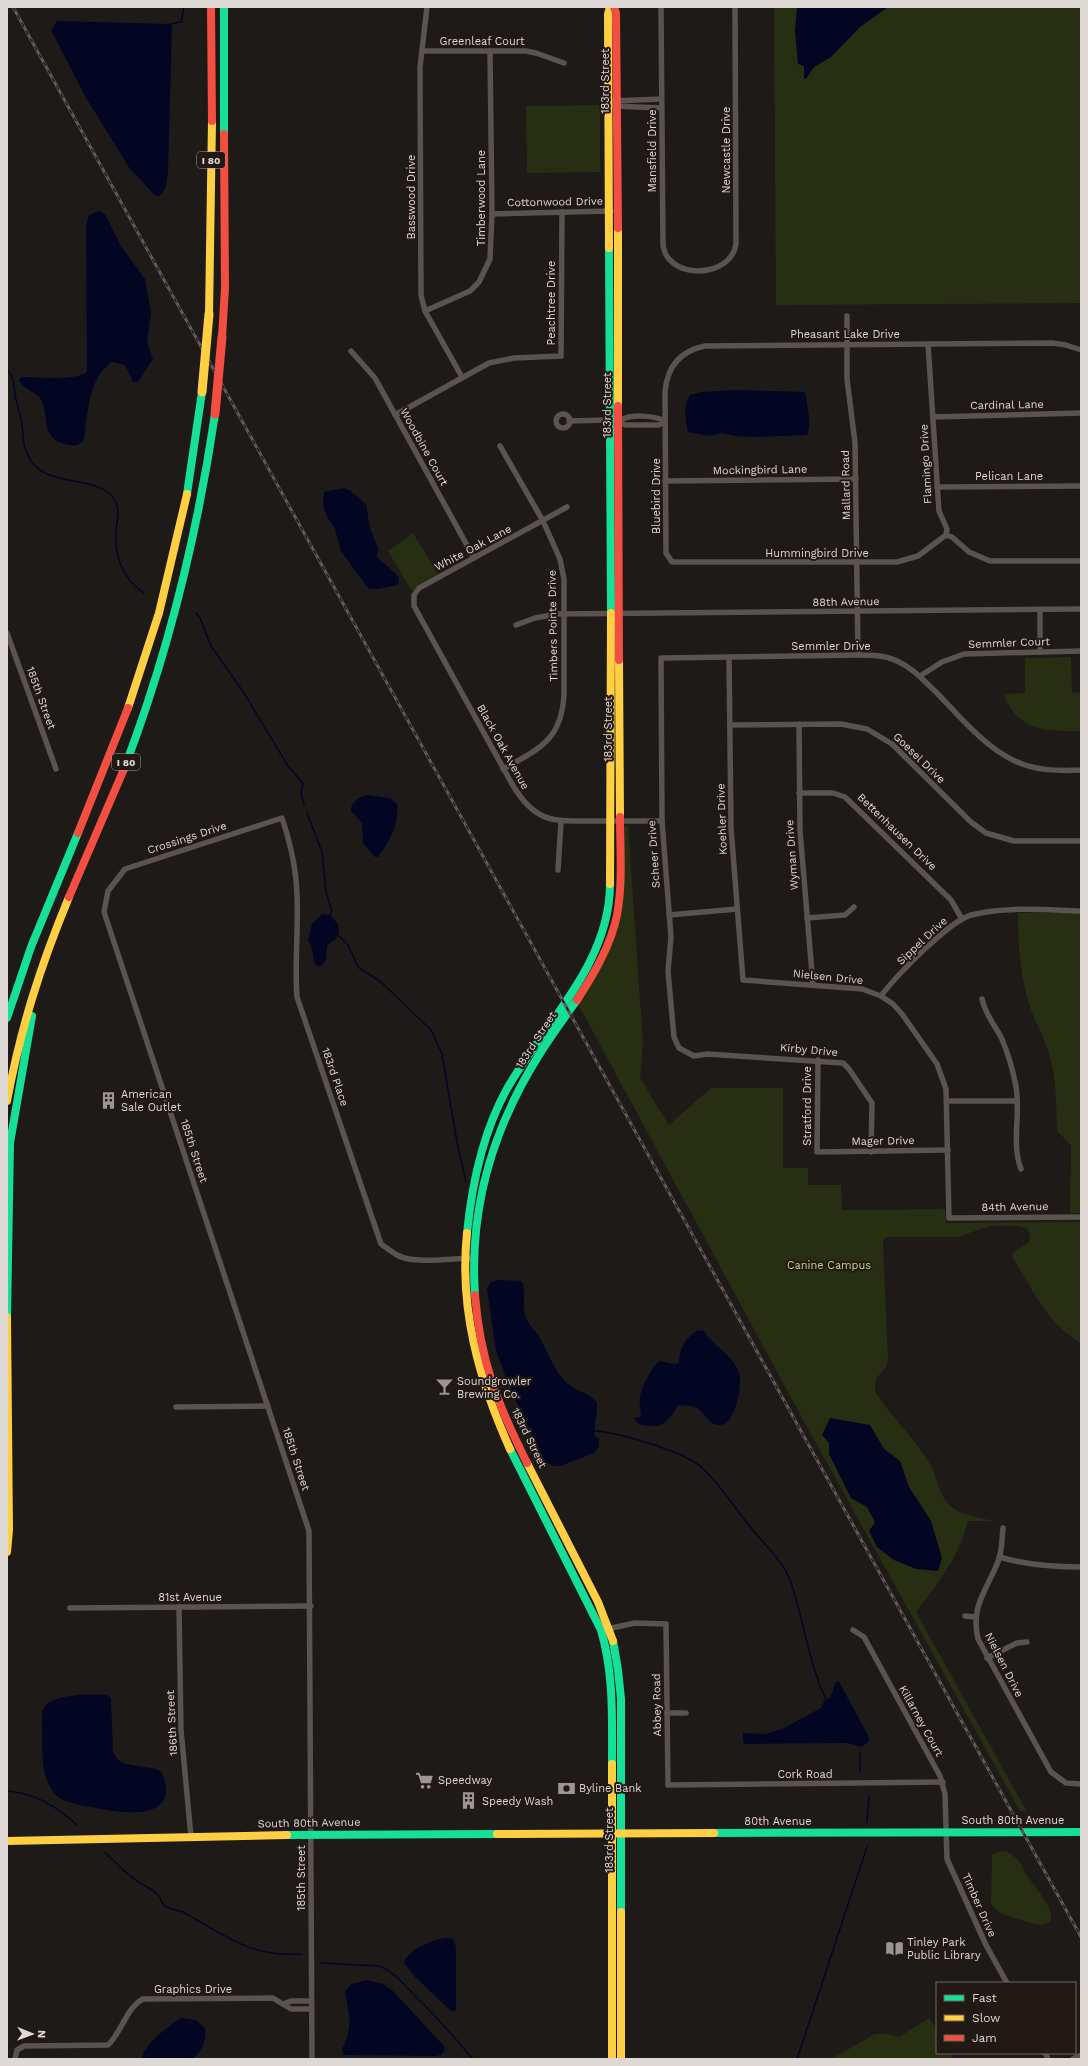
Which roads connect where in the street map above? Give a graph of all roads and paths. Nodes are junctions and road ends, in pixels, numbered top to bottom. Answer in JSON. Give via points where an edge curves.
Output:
{"nodes":[{"id":1,"x":211,"y":7,"type":"edge"},
{"id":2,"x":224,"y":7,"type":"edge"},
{"id":3,"x":427,"y":7,"type":"edge"},
{"id":4,"x":610,"y":7,"type":"edge"},
{"id":5,"x":614,"y":7,"type":"edge"},
{"id":6,"x":661,"y":7,"type":"edge"},
{"id":7,"x":735,"y":7,"type":"edge"},
{"id":8,"x":490,"y":51,"type":"junction"},
{"id":9,"x":422,"y":52,"type":"junction"},
{"id":10,"x":564,"y":63,"type":"dead end"},
{"id":11,"x":661,"y":99,"type":"junction"},
{"id":12,"x":608,"y":104,"type":"junction"},
{"id":13,"x":617,"y":104,"type":"junction"},
{"id":14,"x":661,"y":108,"type":"junction"},
{"id":15,"x":613,"y":211,"type":"junction"},
{"id":16,"x":562,"y":212,"type":"junction"},
{"id":17,"x":492,"y":214,"type":"junction"},
{"id":18,"x":700,"y":270,"type":"joint"},
{"id":19,"x":426,"y":311,"type":"junction"},
{"id":20,"x":846,"y":316,"type":"dead end"},
{"id":21,"x":847,"y":344,"type":"junction"},
{"id":22,"x":928,"y":344,"type":"junction"},
{"id":23,"x":351,"y":350,"type":"dead end"},
{"id":24,"x":1081,"y":350,"type":"edge"},
{"id":25,"x":462,"y":377,"type":"junction"},
{"id":26,"x":1081,"y":413,"type":"edge"},
{"id":27,"x":395,"y":415,"type":"junction"},
{"id":28,"x":933,"y":416,"type":"junction"},
{"id":29,"x":614,"y":420,"type":"junction"},
{"id":30,"x":570,"y":421,"type":"dead end"},
{"id":31,"x":665,"y":421,"type":"junction"},
{"id":32,"x":500,"y":446,"type":"dead end"},
{"id":33,"x":856,"y":479,"type":"junction"},
{"id":34,"x":665,"y":481,"type":"junction"},
{"id":35,"x":1081,"y":486,"type":"edge"},
{"id":36,"x":936,"y":487,"type":"junction"},
{"id":37,"x":567,"y":507,"type":"dead end"},
{"id":38,"x":543,"y":521,"type":"junction"},
{"id":39,"x":946,"y":535,"type":"junction"},
{"id":40,"x":474,"y":558,"type":"junction"},
{"id":41,"x":1081,"y":561,"type":"edge"},
{"id":42,"x":679,"y":563,"type":"joint"},
{"id":43,"x":857,"y":563,"type":"junction"},
{"id":44,"x":414,"y":595,"type":"joint"},
{"id":45,"x":1081,"y":609,"type":"edge"},
{"id":46,"x":1040,"y":610,"type":"junction"},
{"id":47,"x":858,"y":612,"type":"junction"},
{"id":48,"x":563,"y":614,"type":"junction"},
{"id":49,"x":615,"y":614,"type":"junction"},
{"id":50,"x":516,"y":625,"type":"dead end"},
{"id":51,"x":7,"y":633,"type":"edge"},
{"id":52,"x":1081,"y":651,"type":"edge"},
{"id":53,"x":1040,"y":652,"type":"junction"},
{"id":54,"x":858,"y":655,"type":"junction"},
{"id":55,"x":729,"y":656,"type":"junction"},
{"id":56,"x":661,"y":658,"type":"joint"},
{"id":57,"x":920,"y":676,"type":"junction"},
{"id":58,"x":799,"y":724,"type":"junction"},
{"id":59,"x":730,"y":725,"type":"junction"},
{"id":60,"x":503,"y":768,"type":"junction"},
{"id":61,"x":56,"y":769,"type":"dead end"},
{"id":62,"x":1081,"y":770,"type":"edge"},
{"id":63,"x":799,"y":793,"type":"junction"},
{"id":64,"x":282,"y":818,"type":"joint"},
{"id":65,"x":611,"y":821,"type":"junction"},
{"id":66,"x":620,"y":821,"type":"junction"},
{"id":67,"x":662,"y":821,"type":"junction"},
{"id":68,"x":561,"y":822,"type":"junction"},
{"id":69,"x":1081,"y":841,"type":"edge"},
{"id":70,"x":558,"y":870,"type":"dead end"},
{"id":71,"x":108,"y":891,"type":"joint"},
{"id":72,"x":854,"y":907,"type":"dead end"},
{"id":73,"x":737,"y":909,"type":"junction"},
{"id":74,"x":1081,"y":911,"type":"edge"},
{"id":75,"x":669,"y":914,"type":"junction"},
{"id":76,"x":807,"y":918,"type":"junction"},
{"id":77,"x":962,"y":919,"type":"junction"},
{"id":78,"x":46,"y":954,"type":"junction"},
{"id":79,"x":743,"y":980,"type":"joint"},
{"id":80,"x":813,"y":984,"type":"junction"},
{"id":81,"x":881,"y":996,"type":"junction"},
{"id":82,"x":982,"y":999,"type":"dead end"},
{"id":83,"x":7,"y":1018,"type":"edge"},
{"id":84,"x":679,"y":1048,"type":"joint"},
{"id":85,"x":818,"y":1060,"type":"junction"},
{"id":86,"x":7,"y":1101,"type":"edge"},
{"id":87,"x":948,"y":1101,"type":"junction"},
{"id":88,"x":1017,"y":1101,"type":"junction"},
{"id":89,"x":948,"y":1150,"type":"junction"},
{"id":90,"x":817,"y":1152,"type":"joint"},
{"id":91,"x":871,"y":1152,"type":"junction"},
{"id":92,"x":1021,"y":1169,"type":"dead end"},
{"id":93,"x":1081,"y":1217,"type":"edge"},
{"id":94,"x":949,"y":1218,"type":"joint"},
{"id":95,"x":469,"y":1258,"type":"junction"},
{"id":96,"x":268,"y":1406,"type":"junction"},
{"id":97,"x":176,"y":1407,"type":"dead end"},
{"id":98,"x":1002,"y":1528,"type":"dead end"},
{"id":99,"x":7,"y":1552,"type":"edge"},
{"id":100,"x":999,"y":1557,"type":"junction"},
{"id":101,"x":1081,"y":1567,"type":"edge"},
{"id":102,"x":311,"y":1606,"type":"junction"},
{"id":103,"x":179,"y":1607,"type":"junction"},
{"id":104,"x":70,"y":1608,"type":"dead end"},
{"id":105,"x":965,"y":1616,"type":"dead end"},
{"id":106,"x":975,"y":1618,"type":"junction"},
{"id":107,"x":605,"y":1629,"type":"junction"},
{"id":108,"x":853,"y":1630,"type":"dead end"},
{"id":109,"x":1027,"y":1642,"type":"dead end"},
{"id":110,"x":987,"y":1658,"type":"junction"},
{"id":111,"x":667,"y":1713,"type":"junction"},
{"id":112,"x":686,"y":1713,"type":"dead end"},
{"id":113,"x":942,"y":1782,"type":"junction"},
{"id":114,"x":1081,"y":1784,"type":"edge"},
{"id":115,"x":668,"y":1785,"type":"joint"},
{"id":116,"x":1081,"y":1832,"type":"edge"},
{"id":117,"x":945,"y":1833,"type":"junction"},
{"id":118,"x":311,"y":1834,"type":"junction"},
{"id":119,"x":616,"y":1834,"type":"junction"},
{"id":120,"x":191,"y":1837,"type":"junction"},
{"id":121,"x":11,"y":1841,"type":"edge"},
{"id":122,"x":1006,"y":1982,"type":"edge"},
{"id":123,"x":311,"y":2001,"type":"junction"},
{"id":124,"x":283,"y":2004,"type":"junction"},
{"id":125,"x":311,"y":2009,"type":"junction"},
{"id":126,"x":1081,"y":2055,"type":"edge"},
{"id":127,"x":15,"y":2059,"type":"edge"},
{"id":128,"x":312,"y":2059,"type":"edge"},
{"id":129,"x":612,"y":2059,"type":"edge"},
{"id":130,"x":621,"y":2059,"type":"edge"},
{"id":131,"x":1073,"y":2059,"type":"edge"}],
"edges":[{"from":1,"to":83,"type":"main road","number":"I 80","bridge":true,"via":[[212,197],[209,314],[202,392],[187,498],[145,658],[115,741],[43,912]]},
{"from":2,"to":78,"type":"main road","number":"I 80","bridge":true,"via":[[225,288],[214,414],[196,527],[162,663],[132,748]]},
{"from":3,"to":9,"type":"street","name":"Basswood Drive"},
{"from":4,"to":12,"type":"main road","name":"183rd Street"},
{"from":5,"to":13,"type":"main road","name":"183rd Street"},
{"from":6,"to":11,"type":"street","name":"Mansfield Drive"},
{"from":7,"to":18,"type":"street","name":"Newcastle Drive","via":[[736,244],[733,254],[724,264],[714,269]]},
{"from":8,"to":9,"type":"street","name":"Greenleaf Court"},
{"from":8,"to":10,"type":"street","name":"Greenleaf Court","via":[[536,52]]},
{"from":8,"to":17,"type":"street","name":"Timberwood Lane"},
{"from":9,"to":19,"type":"street","name":"Basswood Drive","via":[[422,295]]},
{"from":11,"to":13,"type":"street"},
{"from":11,"to":14,"type":"street","name":"Mansfield Drive"},
{"from":12,"to":13,"type":"street"},
{"from":12,"to":15,"type":"main road","name":"183rd Street"},
{"from":13,"to":14,"type":"street"},
{"from":13,"to":15,"type":"main road","name":"183rd Street"},
{"from":14,"to":18,"type":"street","name":"Mansfield Drive","via":[[663,245],[667,257],[678,267]]},
{"from":15,"to":16,"type":"street","name":"Cottonwood Drive"},
{"from":15,"to":29,"type":"main road","name":"183rd Street"},
{"from":16,"to":17,"type":"street","name":"Cottonwood Drive"},
{"from":16,"to":25,"type":"street","name":"Peachtree Drive","via":[[561,356],[497,360]]},
{"from":17,"to":19,"type":"street","name":"Timberwood Lane","via":[[490,259],[479,282],[470,291]]},
{"from":19,"to":25,"type":"street","name":"Basswood Drive"},
{"from":20,"to":21,"type":"street","name":"Mallard Road"},
{"from":21,"to":22,"type":"street","name":"Pheasant Lake Drive"},
{"from":21,"to":31,"type":"street","name":"Pheasant Lake Drive","via":[[694,348],[685,352],[668,374]]},
{"from":21,"to":33,"type":"street","name":"Mallard Road","via":[[847,379],[855,443]]},
{"from":22,"to":24,"type":"street","name":"Pheasant Lake Drive","via":[[1052,343]]},
{"from":22,"to":28,"type":"street","name":"Flamingo Drive"},
{"from":23,"to":27,"type":"street","name":"Woodbine Court","via":[[372,374]]},
{"from":25,"to":27,"type":"street","name":"Peachtree Drive"},
{"from":26,"to":28,"type":"street","name":"Cardinal Lane"},
{"from":27,"to":40,"type":"street","name":"Woodbine Court"},
{"from":28,"to":36,"type":"street","name":"Flamingo Drive"},
{"from":29,"to":30,"type":"street"},
{"from":29,"to":31,"type":"street","via":[[626,425],[659,425]]},
{"from":29,"to":49,"type":"main road","name":"183rd Street"},
{"from":31,"to":34,"type":"street","name":"Bluebird Drive"},
{"from":32,"to":38,"type":"street","name":"Timbers Pointe Drive"},
{"from":33,"to":34,"type":"street","name":"Mockingbird Lane"},
{"from":33,"to":43,"type":"street","name":"Mallard Road"},
{"from":34,"to":42,"type":"street","name":"Bluebird Drive","via":[[666,552],[672,562]]},
{"from":35,"to":36,"type":"street","name":"Pelican Lane"},
{"from":36,"to":39,"type":"street","name":"Flamingo Drive","via":[[939,511],[947,529]]},
{"from":37,"to":38,"type":"street","name":"White Oak Lane"},
{"from":38,"to":40,"type":"street","name":"White Oak Lane"},
{"from":38,"to":48,"type":"street","name":"Timbers Pointe Drive","via":[[557,550],[562,568]]},
{"from":39,"to":41,"type":"street","via":[[969,552],[990,561]]},
{"from":39,"to":43,"type":"street","name":"Hummingbird Drive","via":[[928,550],[911,559]]},
{"from":40,"to":44,"type":"street","name":"White Oak Lane","via":[[419,588]]},
{"from":42,"to":43,"type":"street","name":"Hummingbird Drive"},
{"from":43,"to":47,"type":"street","name":"Mallard Road"},
{"from":44,"to":60,"type":"street","name":"Black Oak Avenue","via":[[413,603],[416,610]]},
{"from":45,"to":46,"type":"street","name":"88th Avenue"},
{"from":46,"to":47,"type":"street","name":"88th Avenue"},
{"from":46,"to":53,"type":"street"},
{"from":47,"to":49,"type":"street","name":"88th Avenue"},
{"from":47,"to":54,"type":"street","name":"Mallard Road"},
{"from":48,"to":49,"type":"street","name":"88th Avenue"},
{"from":48,"to":50,"type":"street","name":"88th Avenue","via":[[545,616]]},
{"from":48,"to":60,"type":"street","name":"Timbers Pointe Drive","via":[[563,701],[559,722],[553,735],[542,746]]},
{"from":49,"to":65,"type":"main road","name":"183rd Street"},
{"from":49,"to":66,"type":"main road","name":"183rd Street"},
{"from":51,"to":61,"type":"street","name":"185th Street"},
{"from":52,"to":53,"type":"street","name":"Semmler Court"},
{"from":53,"to":57,"type":"street","name":"Semmler Court","via":[[964,654],[942,662]]},
{"from":54,"to":55,"type":"street","name":"Semmler Drive"},
{"from":54,"to":57,"type":"street","name":"Semmler Drive","via":[[896,661]]},
{"from":55,"to":56,"type":"street","name":"Semmler Drive"},
{"from":55,"to":59,"type":"street","name":"Koehler Drive"},
{"from":56,"to":67,"type":"street","name":"Scheer Drive"},
{"from":57,"to":62,"type":"street","name":"Semmler Drive","via":[[960,718],[1009,758],[1023,765],[1044,770]]},
{"from":58,"to":59,"type":"street","name":"Goesel Drive"},
{"from":58,"to":63,"type":"street","name":"Wyman Drive"},
{"from":58,"to":69,"type":"street","name":"Goesel Drive","via":[[850,725],[868,729],[892,744],[971,822],[995,836],[1021,841]]},
{"from":59,"to":73,"type":"street","name":"Koehler Drive","via":[[731,828]]},
{"from":60,"to":68,"type":"street","name":"Black Oak Avenue","via":[[525,804],[543,816]]},
{"from":63,"to":76,"type":"street","name":"Wyman Drive"},
{"from":63,"to":77,"type":"street","name":"Bettenhausen Drive","via":[[833,793],[845,797],[951,900]]},
{"from":64,"to":71,"type":"street","name":"Crossings Drive","via":[[126,870]]},
{"from":64,"to":95,"type":"street","name":"183rd Place","via":[[292,849],[296,881],[297,996],[381,1244],[400,1257],[421,1261]]},
{"from":65,"to":66,"type":"street","name":"Black Oak Avenue"},
{"from":65,"to":68,"type":"street","name":"Black Oak Avenue"},
{"from":65,"to":95,"type":"main road","name":"183rd Street","via":[[610,901],[600,940],[580,981],[516,1076],[485,1141],[466,1228]]},
{"from":66,"to":67,"type":"street","name":"Black Oak Avenue"},
{"from":66,"to":95,"type":"main road","name":"183rd Street","via":[[620,887],[614,927],[590,981],[521,1084],[501,1127],[488,1164]]},
{"from":67,"to":75,"type":"street","name":"Scheer Drive"},
{"from":68,"to":70,"type":"street"},
{"from":71,"to":96,"type":"street","name":"185th Street","via":[[104,912]]},
{"from":72,"to":76,"type":"street","via":[[845,915]]},
{"from":73,"to":75,"type":"street"},
{"from":73,"to":79,"type":"street","name":"Koehler Drive"},
{"from":74,"to":77,"type":"street","name":"Sippel Drive","via":[[1007,910]]},
{"from":75,"to":84,"type":"street","name":"Scheer Drive","via":[[671,937],[668,971],[674,1037]]},
{"from":76,"to":80,"type":"street","name":"Wyman Drive"},
{"from":77,"to":81,"type":"street","name":"Sippel Drive","via":[[941,934]]},
{"from":78,"to":86,"type":"main road","number":"I 80","via":[[17,1047]]},
{"from":78,"to":99,"type":"main road","via":[[25,1048],[10,1142]]},
{"from":79,"to":80,"type":"street","name":"Nielsen Drive"},
{"from":80,"to":81,"type":"street","name":"Nielsen Drive","via":[[856,988]]},
{"from":81,"to":87,"type":"street","name":"Nielsen Drive","via":[[902,1014],[937,1064],[945,1083]]},
{"from":82,"to":88,"type":"street","via":[[1008,1054]]},
{"from":84,"to":85,"type":"street","name":"Kirby Drive","via":[[694,1056],[707,1054]]},
{"from":85,"to":90,"type":"street","name":"Stratford Drive"},
{"from":85,"to":91,"type":"street","name":"Kirby Drive","via":[[843,1063],[872,1103]]},
{"from":87,"to":88,"type":"street"},
{"from":87,"to":89,"type":"street","name":"Nielsen Drive"},
{"from":88,"to":92,"type":"street","via":[[1017,1154]]},
{"from":89,"to":91,"type":"street","name":"Mager Drive"},
{"from":89,"to":94,"type":"street","name":"Nielsen Drive"},
{"from":90,"to":91,"type":"street","name":"Mager Drive"},
{"from":93,"to":94,"type":"street","name":"84th Avenue"},
{"from":95,"to":107,"type":"main road","name":"183rd Street","via":[[469,1329],[491,1408],[503,1437]]},
{"from":96,"to":97,"type":"street"},
{"from":96,"to":102,"type":"street","name":"185th Street","via":[[310,1531]]},
{"from":98,"to":100,"type":"street","name":"Nielsen Drive"},
{"from":100,"to":101,"type":"street","via":[[1047,1567]]},
{"from":100,"to":106,"type":"street","name":"Nielsen Drive","via":[[979,1602]]},
{"from":102,"to":103,"type":"street","name":"81st Avenue"},
{"from":102,"to":118,"type":"street","name":"185th Street"},
{"from":103,"to":104,"type":"street","name":"81st Avenue"},
{"from":103,"to":120,"type":"street","name":"186th Street","via":[[181,1730]]},
{"from":105,"to":106,"type":"street"},
{"from":106,"to":110,"type":"street","name":"Nielsen Drive","via":[[978,1639]]},
{"from":107,"to":111,"type":"street","name":"Abbey Road","via":[[635,1623],[666,1624]]},
{"from":107,"to":119,"type":"main road","name":"183rd Street","via":[[617,1658],[621,1699]]},
{"from":108,"to":113,"type":"street","name":"Killarney Court","via":[[864,1637]]},
{"from":109,"to":110,"type":"street","via":[[1017,1643]]},
{"from":110,"to":114,"type":"street","name":"Nielsen Drive","via":[[1051,1772],[1066,1783]]},
{"from":111,"to":112,"type":"street"},
{"from":111,"to":115,"type":"street","name":"Abbey Road"},
{"from":113,"to":115,"type":"street","name":"Cork Road"},
{"from":113,"to":117,"type":"street","name":"Killarney Court","via":[[945,1794]]},
{"from":116,"to":117,"type":"main road","name":"South 80th Avenue"},
{"from":117,"to":119,"type":"main road","name":"80th Avenue"},
{"from":117,"to":122,"type":"street","name":"Timber Drive","via":[[947,1859],[986,1945]]},
{"from":118,"to":119,"type":"main road","name":"South 80th Avenue"},
{"from":118,"to":120,"type":"main road","name":"South 80th Avenue"},
{"from":118,"to":123,"type":"street","name":"185th Street"},
{"from":119,"to":129,"type":"main road","name":"183rd Street"},
{"from":119,"to":130,"type":"main road","name":"183rd Street"},
{"from":120,"to":121,"type":"main road","name":"South 80th Avenue"},
{"from":123,"to":124,"type":"street","name":"Graphics Drive","via":[[291,2001]]},
{"from":123,"to":125,"type":"street","name":"185th Street"},
{"from":124,"to":125,"type":"street","name":"Graphics Drive","via":[[291,2008]]},
{"from":124,"to":127,"type":"street","name":"Graphics Drive","via":[[273,1998],[143,1999],[136,2003],[116,2038],[108,2045],[24,2046],[17,2050]]},
{"from":125,"to":128,"type":"street","name":"185th Street"},
{"from":126,"to":131,"type":"street"}]}
